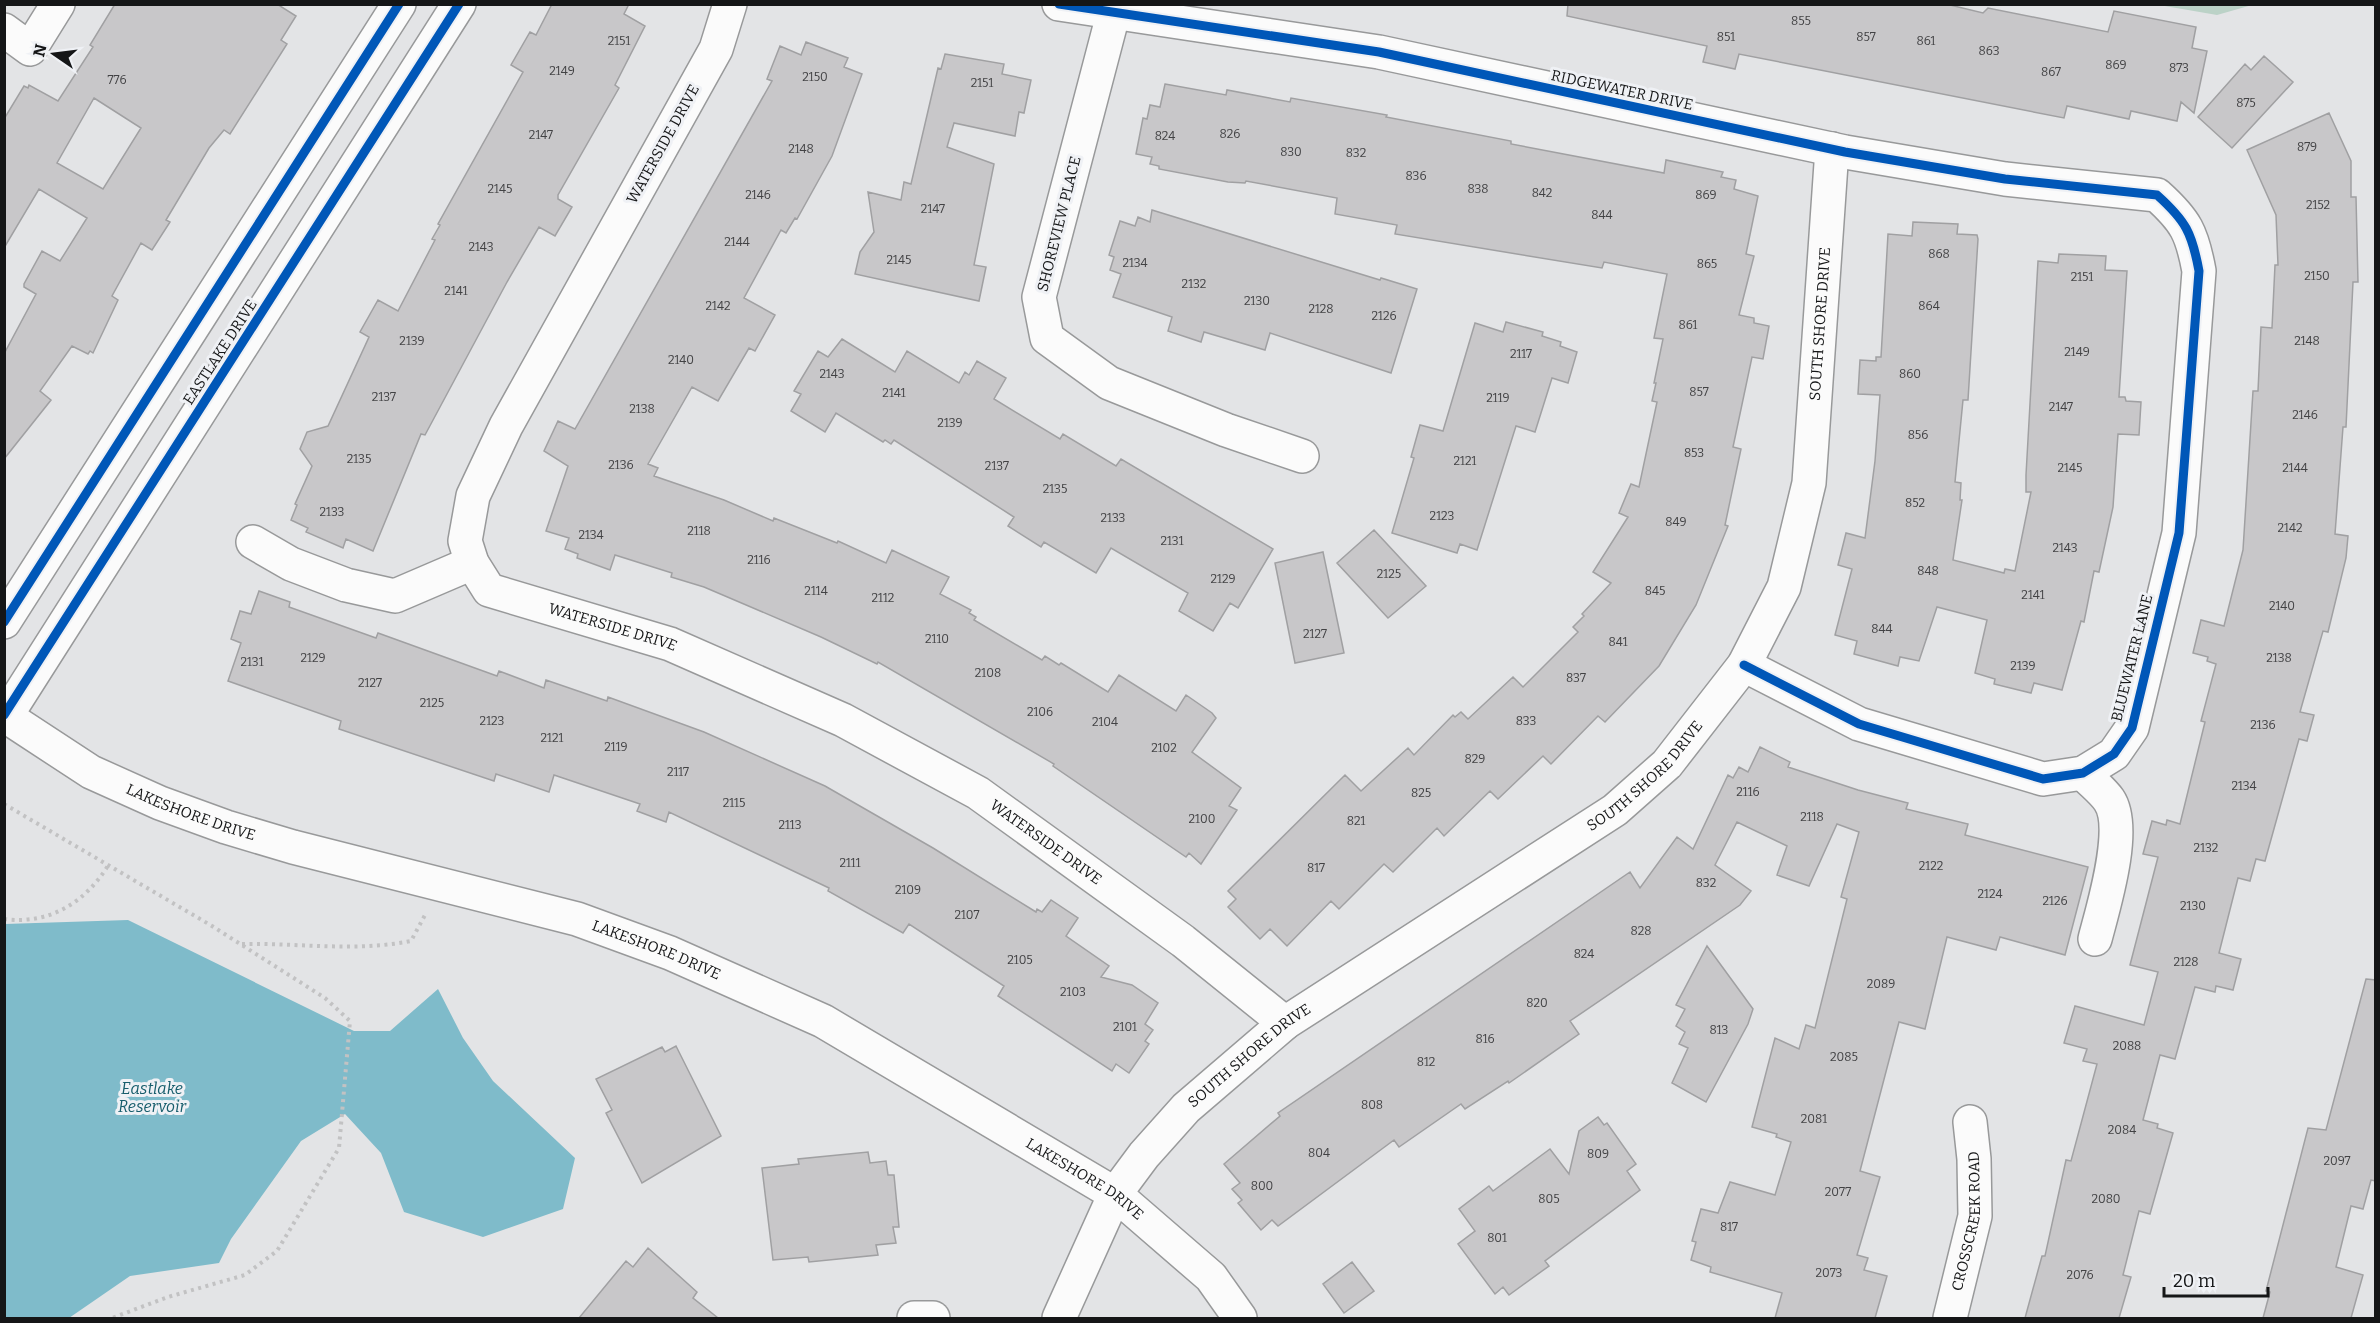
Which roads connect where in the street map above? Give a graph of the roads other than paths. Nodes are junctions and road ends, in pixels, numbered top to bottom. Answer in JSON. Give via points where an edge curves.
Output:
{"nodes":[{"id":1,"x":58,"y":4,"type":"edge"},
{"id":2,"x":399,"y":4,"type":"edge"},
{"id":3,"x":459,"y":4,"type":"edge"},
{"id":4,"x":730,"y":4,"type":"edge"},
{"id":5,"x":1059,"y":4,"type":"edge"},
{"id":6,"x":1114,"y":11,"type":"junction"},
{"id":7,"x":4,"y":30,"type":"edge"},
{"id":8,"x":1832,"y":149,"type":"junction"},
{"id":9,"x":2175,"y":212,"type":"joint"},
{"id":10,"x":1302,"y":456,"type":"dead end"},
{"id":11,"x":253,"y":542,"type":"dead end"},
{"id":12,"x":472,"y":563,"type":"junction"},
{"id":13,"x":4,"y":622,"type":"edge"},
{"id":14,"x":1744,"y":665,"type":"junction"},
{"id":15,"x":5,"y":715,"type":"edge"},
{"id":16,"x":2083,"y":773,"type":"junction"},
{"id":17,"x":2095,"y":939,"type":"dead end"},
{"id":18,"x":1285,"y":1023,"type":"junction"},
{"id":19,"x":1970,"y":1122,"type":"dead end"},
{"id":20,"x":1115,"y":1194,"type":"junction"},
{"id":21,"x":914,"y":1318,"type":"edge"},
{"id":22,"x":933,"y":1318,"type":"edge"},
{"id":23,"x":1059,"y":1318,"type":"edge"},
{"id":24,"x":1240,"y":1318,"type":"edge"},
{"id":25,"x":1950,"y":1318,"type":"edge"}],
"edges":[{"from":1,"to":7,"type":"street","via":[[30,49]]},
{"from":2,"to":13,"type":"street"},
{"from":3,"to":15,"type":"street","name":"EASTLAKE DRIVE"},
{"from":4,"to":12,"type":"street","name":"WATERSIDE DRIVE","via":[[716,49],[506,426],[473,496],[465,541]]},
{"from":5,"to":6,"type":"street","name":"RIDGEWATER DRIVE"},
{"from":6,"to":8,"type":"street","name":"RIDGEWATER DRIVE","via":[[1379,52]]},
{"from":6,"to":10,"type":"street","name":"SHOREVIEW PLACE","via":[[1039,297],[1047,338],[1109,383]]},
{"from":8,"to":9,"type":"street","name":"RIDGEWATER DRIVE","via":[[2005,178],[2157,195]]},
{"from":8,"to":14,"type":"street","name":"SOUTH SHORE DRIVE","via":[[1809,483],[1784,587]]},
{"from":9,"to":16,"type":"street","name":"BLUEWATER LANE","via":[[2193,239],[2199,271],[2179,533],[2132,728],[2114,754]]},
{"from":11,"to":12,"type":"street","via":[[291,564],[346,585],[395,596]]},
{"from":12,"to":18,"type":"street","name":"WATERSIDE DRIVE","via":[[489,590],[670,644],[843,720],[971,788],[1183,941]]},
{"from":14,"to":16,"type":"street","name":"BLUEWATER LANE","via":[[1858,724],[2043,779]]},
{"from":14,"to":18,"type":"street","name":"SOUTH SHORE DRIVE","via":[[1667,765],[1615,810]]},
{"from":15,"to":20,"type":"street","name":"LAKESHORE DRIVE","via":[[92,772],[226,827],[577,919],[670,953],[823,1021]]},
{"from":16,"to":17,"type":"street","via":[[2110,802],[2115,824],[2113,870]]},
{"from":18,"to":20,"type":"street","name":"SOUTH SHORE DRIVE","via":[[1186,1108],[1143,1155]]},
{"from":19,"to":25,"type":"street","name":"CROSSCREEK ROAD","via":[[1975,1216]]},
{"from":20,"to":23,"type":"street","name":"SOUTH SHORE DRIVE"},
{"from":20,"to":24,"type":"street","name":"LAKESHORE DRIVE","via":[[1210,1277]]},
{"from":21,"to":22,"type":"street"}]}
